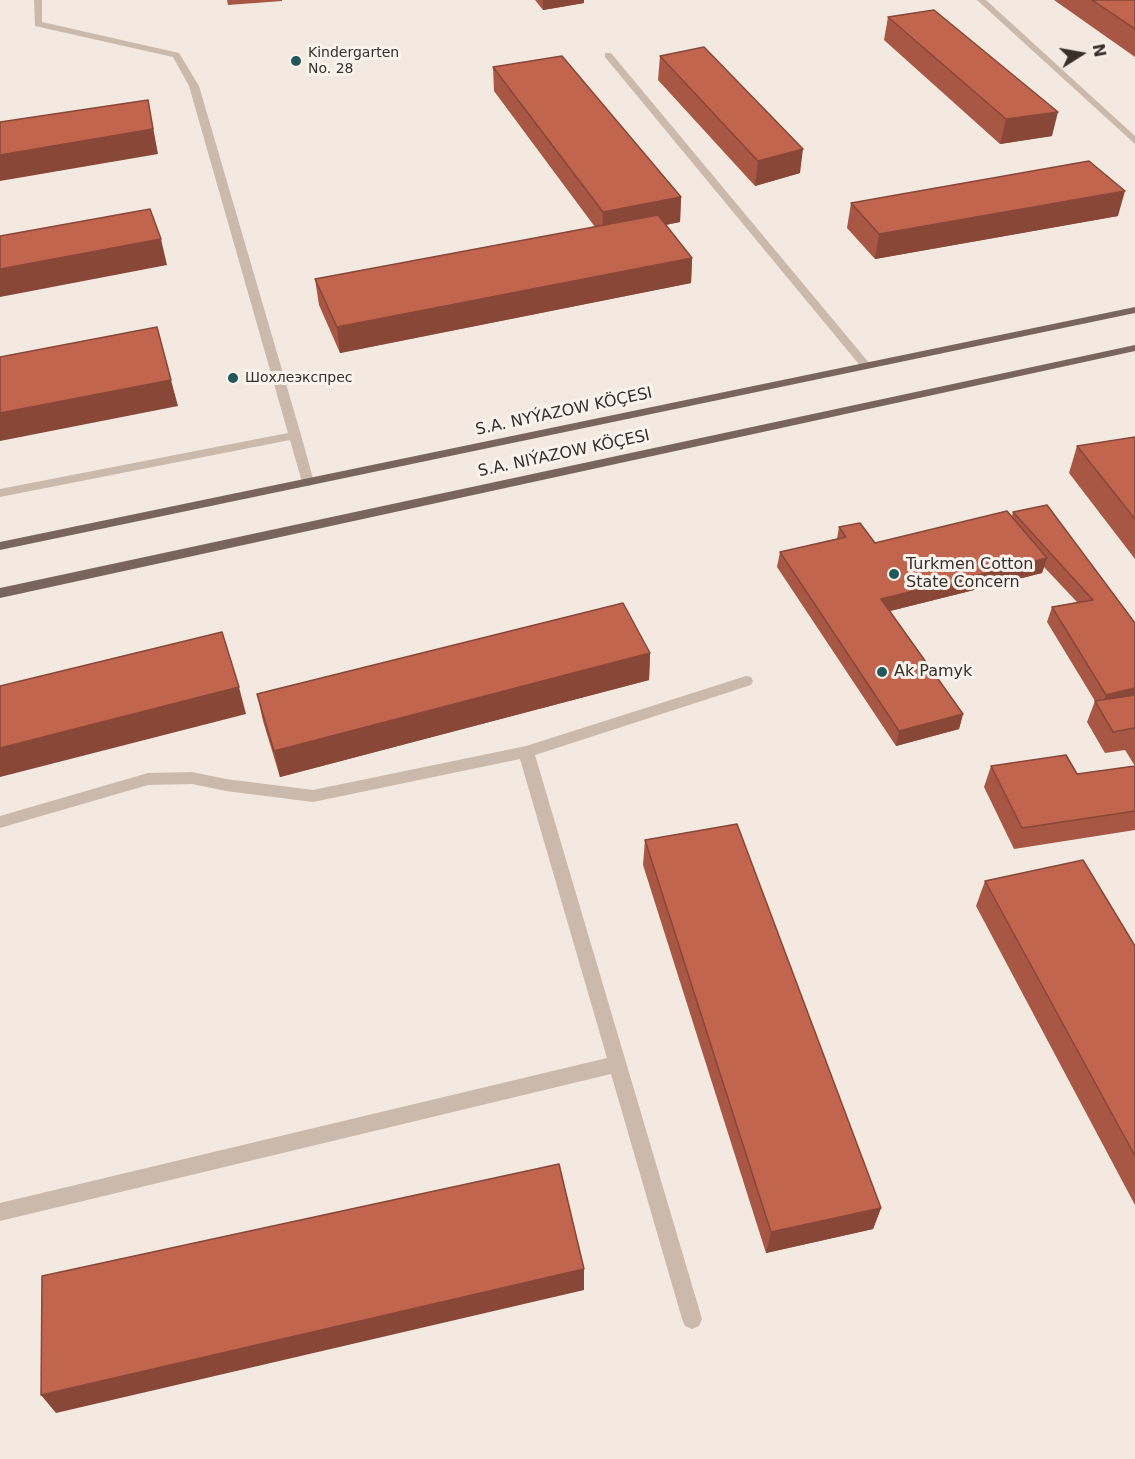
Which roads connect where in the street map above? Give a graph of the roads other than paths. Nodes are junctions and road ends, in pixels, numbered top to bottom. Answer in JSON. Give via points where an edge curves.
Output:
{"nodes":[{"id":1,"x":38,"y":0,"type":"edge"},
{"id":2,"x":981,"y":0,"type":"edge"},
{"id":3,"x":608,"y":56,"type":"dead end"},
{"id":4,"x":1135,"y":141,"type":"edge"},
{"id":5,"x":1135,"y":310,"type":"edge"},
{"id":6,"x":1135,"y":348,"type":"edge"},
{"id":7,"x":866,"y":366,"type":"junction"},
{"id":8,"x":295,"y":435,"type":"junction"},
{"id":9,"x":308,"y":482,"type":"junction"},
{"id":10,"x":0,"y":493,"type":"edge"},
{"id":11,"x":0,"y":546,"type":"edge"},
{"id":12,"x":0,"y":592,"type":"edge"},
{"id":13,"x":746,"y":681,"type":"dead end"},
{"id":14,"x":526,"y":752,"type":"junction"},
{"id":15,"x":0,"y":822,"type":"edge"},
{"id":16,"x":617,"y":1064,"type":"junction"},
{"id":17,"x":0,"y":1212,"type":"edge"},
{"id":18,"x":692,"y":1319,"type":"dead end"}],
"edges":[{"from":1,"to":8,"type":"street","via":[[38,24],[176,55],[194,86]]},
{"from":2,"to":4,"type":"street"},
{"from":3,"to":7,"type":"street"},
{"from":5,"to":7,"type":"main road","name":"S.A. NYÝAZOW KÖÇESI"},
{"from":6,"to":12,"type":"main road","name":"S.A. NIÝAZOW KÖÇESI"},
{"from":7,"to":9,"type":"main road","name":"S.A. NYÝAZOW KÖÇESI"},
{"from":8,"to":9,"type":"street"},
{"from":8,"to":10,"type":"street"},
{"from":9,"to":11,"type":"main road","name":"S.A. NYÝAZOW KÖÇESI"},
{"from":13,"to":14,"type":"street"},
{"from":14,"to":15,"type":"street","via":[[313,796],[192,778],[148,779]]},
{"from":14,"to":16,"type":"street"},
{"from":16,"to":17,"type":"street"},
{"from":16,"to":18,"type":"street"}]}
